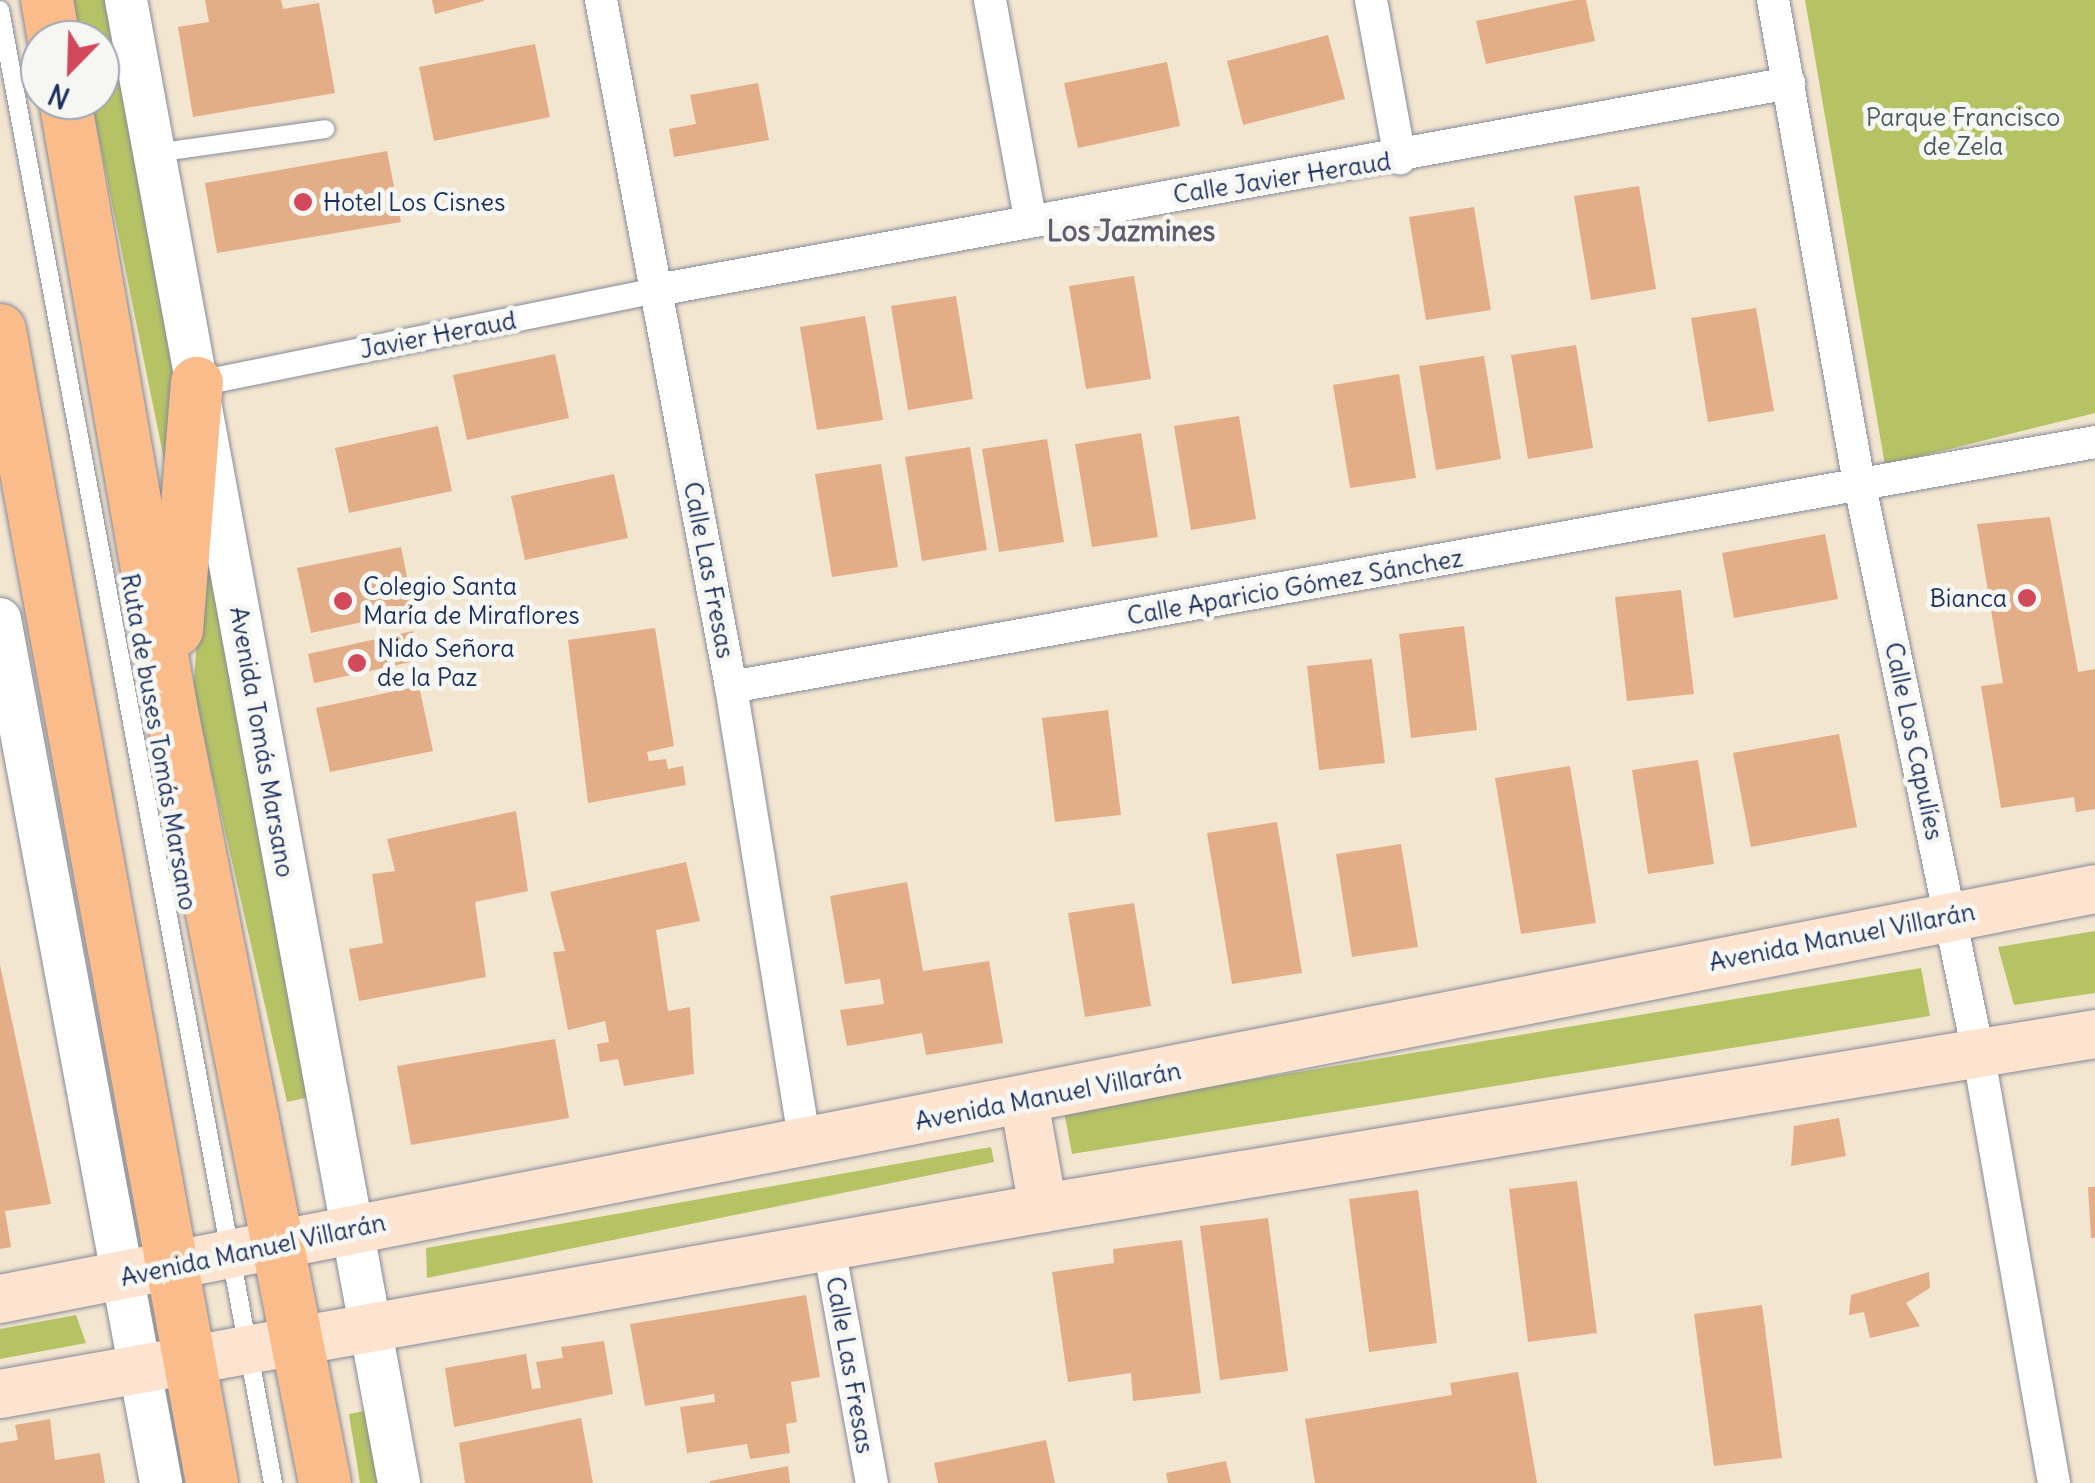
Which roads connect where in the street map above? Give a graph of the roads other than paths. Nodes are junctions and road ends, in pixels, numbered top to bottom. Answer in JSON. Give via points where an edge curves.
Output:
{"nodes":[{"id":1,"x":126,"y":0,"type":"edge"},
{"id":2,"x":601,"y":0,"type":"edge"},
{"id":3,"x":990,"y":0,"type":"edge"},
{"id":4,"x":1371,"y":0,"type":"edge"},
{"id":5,"x":1774,"y":0,"type":"edge"},
{"id":6,"x":0,"y":10,"type":"edge"},
{"id":7,"x":1789,"y":83,"type":"junction"},
{"id":8,"x":68,"y":120,"type":"edge"},
{"id":9,"x":325,"y":129,"type":"dead end"},
{"id":10,"x":155,"y":153,"type":"junction"},
{"id":11,"x":1400,"y":158,"type":"junction"},
{"id":12,"x":1030,"y":220,"type":"junction"},
{"id":13,"x":657,"y":290,"type":"junction"},
{"id":14,"x":0,"y":330,"type":"edge"},
{"id":15,"x":208,"y":381,"type":"junction"},
{"id":16,"x":2095,"y":442,"type":"edge"},
{"id":17,"x":1860,"y":486,"type":"junction"},
{"id":18,"x":0,"y":619,"type":"edge"},
{"id":19,"x":731,"y":687,"type":"junction"},
{"id":20,"x":171,"y":706,"type":"junction"},
{"id":21,"x":2095,"y":890,"type":"edge"},
{"id":22,"x":1952,"y":915,"type":"junction"},
{"id":23,"x":2095,"y":1034,"type":"edge"},
{"id":24,"x":1978,"y":1052,"type":"junction"},
{"id":25,"x":1024,"y":1101,"type":"junction"},
{"id":26,"x":806,"y":1142,"type":"junction"},
{"id":27,"x":1042,"y":1208,"type":"junction"},
{"id":28,"x":350,"y":1229,"type":"junction"},
{"id":29,"x":281,"y":1244,"type":"junction"},
{"id":30,"x":828,"y":1247,"type":"junction"},
{"id":31,"x":231,"y":1254,"type":"junction"},
{"id":32,"x":147,"y":1272,"type":"junction"},
{"id":33,"x":0,"y":1299,"type":"edge"},
{"id":34,"x":369,"y":1325,"type":"junction"},
{"id":35,"x":299,"y":1338,"type":"junction"},
{"id":36,"x":247,"y":1348,"type":"junction"},
{"id":37,"x":164,"y":1364,"type":"junction"},
{"id":38,"x":0,"y":1394,"type":"edge"},
{"id":39,"x":160,"y":1483,"type":"edge"},
{"id":40,"x":212,"y":1483,"type":"edge"},
{"id":41,"x":272,"y":1483,"type":"edge"},
{"id":42,"x":325,"y":1483,"type":"edge"},
{"id":43,"x":399,"y":1483,"type":"edge"},
{"id":44,"x":872,"y":1483,"type":"edge"},
{"id":45,"x":2054,"y":1483,"type":"edge"}],
"edges":[{"from":1,"to":10,"type":"street","name":"Avenida Tomás Marsano"},
{"from":2,"to":13,"type":"street","name":"Calle Las Fresas"},
{"from":3,"to":12,"type":"street"},
{"from":4,"to":11,"type":"street"},
{"from":5,"to":7,"type":"street","name":"Calle Los Capulíes"},
{"from":6,"to":31,"type":"lane","name":"Ruta de buses Tomás Marsano"},
{"from":7,"to":11,"type":"street","name":"Calle Javier Heraud"},
{"from":7,"to":17,"type":"street","name":"Calle Los Capulíes"},
{"from":8,"to":20,"type":"main road"},
{"from":9,"to":10,"type":"lane"},
{"from":10,"to":15,"type":"street","name":"Avenida Tomás Marsano"},
{"from":11,"to":12,"type":"street","name":"Calle Javier Heraud"},
{"from":12,"to":13,"type":"street","name":"Calle Javier Heraud"},
{"from":13,"to":15,"type":"street","name":"Javier Heraud"},
{"from":13,"to":19,"type":"street","name":"Calle Las Fresas"},
{"from":14,"to":32,"type":"main road"},
{"from":15,"to":20,"type":"main road"},
{"from":15,"to":28,"type":"street","name":"Avenida Tomás Marsano"},
{"from":16,"to":17,"type":"street","name":"Calle Aparicio Gómez Sánchez"},
{"from":17,"to":19,"type":"street","name":"Calle Aparicio Gómez Sánchez"},
{"from":17,"to":22,"type":"street","name":"Calle Los Capulíes"},
{"from":18,"to":32,"type":"street"},
{"from":19,"to":26,"type":"street","name":"Calle Las Fresas"},
{"from":20,"to":29,"type":"main road"},
{"from":21,"to":22,"type":"main road","name":"Avenida Manuel Villarán"},
{"from":22,"to":24,"type":"street","name":"Calle Los Capulíes"},
{"from":22,"to":25,"type":"main road","name":"Avenida Manuel Villarán"},
{"from":23,"to":24,"type":"main road"},
{"from":24,"to":27,"type":"main road"},
{"from":24,"to":45,"type":"street","name":"Calle Los Capulíes"},
{"from":25,"to":26,"type":"main road","name":"Avenida Manuel Villarán"},
{"from":25,"to":27,"type":"main road"},
{"from":26,"to":28,"type":"main road","name":"Avenida Manuel Villarán"},
{"from":27,"to":30,"type":"main road"},
{"from":28,"to":29,"type":"main road","name":"Avenida Manuel Villarán"},
{"from":28,"to":34,"type":"street","name":"Avenida Tomás Marsano"},
{"from":29,"to":31,"type":"main road","name":"Avenida Manuel Villarán"},
{"from":29,"to":35,"type":"main road"},
{"from":30,"to":34,"type":"main road"},
{"from":30,"to":44,"type":"street","name":"Calle Las Fresas"},
{"from":31,"to":32,"type":"main road","name":"Avenida Manuel Villarán"},
{"from":31,"to":36,"type":"lane","name":"Ruta de buses Tomás Marsano"},
{"from":32,"to":33,"type":"main road","name":"Avenida Manuel Villarán"},
{"from":32,"to":37,"type":"main road"},
{"from":34,"to":35,"type":"main road"},
{"from":34,"to":43,"type":"street","name":"Avenida Tomás Marsano"},
{"from":35,"to":36,"type":"main road"},
{"from":35,"to":42,"type":"main road"},
{"from":36,"to":37,"type":"main road"},
{"from":36,"to":41,"type":"lane","name":"Ruta de buses Tomás Marsano"},
{"from":37,"to":38,"type":"main road"},
{"from":37,"to":39,"type":"street"},
{"from":37,"to":40,"type":"main road"}]}
